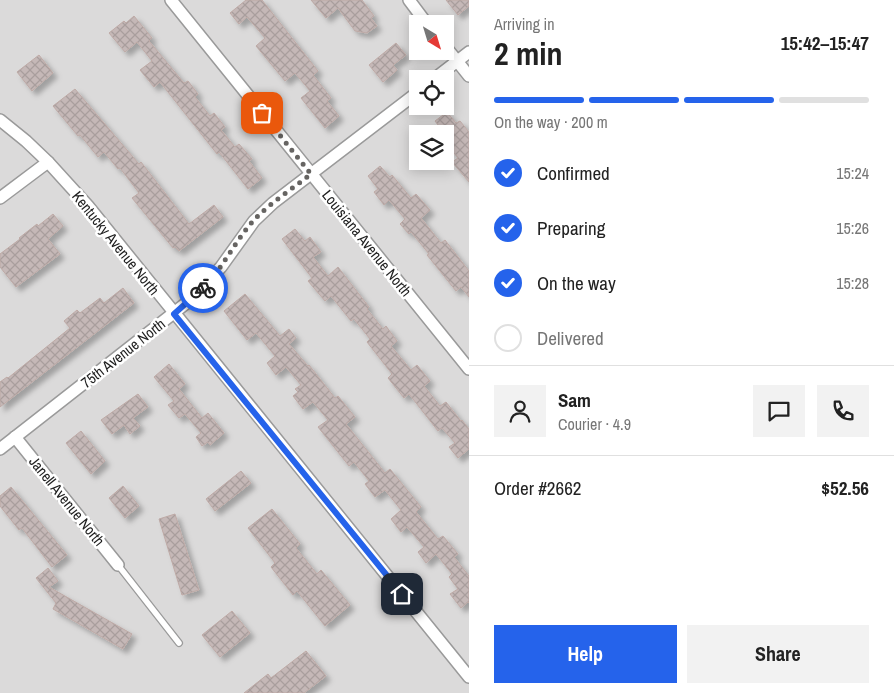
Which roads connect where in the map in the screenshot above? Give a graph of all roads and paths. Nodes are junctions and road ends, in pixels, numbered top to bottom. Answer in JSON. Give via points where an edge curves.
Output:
{"nodes":[{"id":1,"x":171,"y":0,"type":"edge"},
{"id":2,"x":409,"y":0,"type":"edge"},
{"id":3,"x":421,"y":15,"type":"edge"},
{"id":4,"x":469,"y":52,"type":"edge"},
{"id":5,"x":454,"y":57,"type":"edge"},
{"id":6,"x":457,"y":61,"type":"junction"},
{"id":7,"x":446,"y":70,"type":"edge"},
{"id":8,"x":469,"y":76,"type":"edge"},
{"id":9,"x":409,"y":99,"type":"edge"},
{"id":10,"x":0,"y":120,"type":"edge"},
{"id":11,"x":48,"y":162,"type":"junction"},
{"id":12,"x":311,"y":174,"type":"junction"},
{"id":13,"x":0,"y":198,"type":"edge"},
{"id":14,"x":174,"y":314,"type":"junction"},
{"id":15,"x":469,"y":369,"type":"edge"},
{"id":16,"x":15,"y":437,"type":"junction"},
{"id":17,"x":0,"y":449,"type":"edge"},
{"id":18,"x":118,"y":565,"type":"joint"},
{"id":19,"x":179,"y":643,"type":"dead end"},
{"id":20,"x":469,"y":677,"type":"edge"}],
"edges":[{"from":1,"to":12,"type":"street","name":"Louisiana Avenue North"},
{"from":2,"to":3,"type":"street"},
{"from":4,"to":6,"type":"street"},
{"from":5,"to":6,"type":"street"},
{"from":6,"to":7,"type":"street"},
{"from":6,"to":8,"type":"street"},
{"from":9,"to":12,"type":"street","name":"75th Avenue North"},
{"from":10,"to":11,"type":"street","name":"Kentucky Avenue North"},
{"from":11,"to":13,"type":"street"},
{"from":11,"to":14,"type":"street","name":"Kentucky Avenue North","via":[[88,206]]},
{"from":12,"to":14,"type":"street","name":"75th Avenue North","via":[[254,221],[221,267]]},
{"from":12,"to":15,"type":"street","name":"Louisiana Avenue North"},
{"from":14,"to":16,"type":"street","name":"75th Avenue North"},
{"from":14,"to":20,"type":"street","name":"Kentucky Avenue North"},
{"from":16,"to":17,"type":"street","name":"75th Avenue North"},
{"from":16,"to":18,"type":"street","name":"Janell Avenue North"},
{"from":18,"to":19,"type":"lane"}]}
